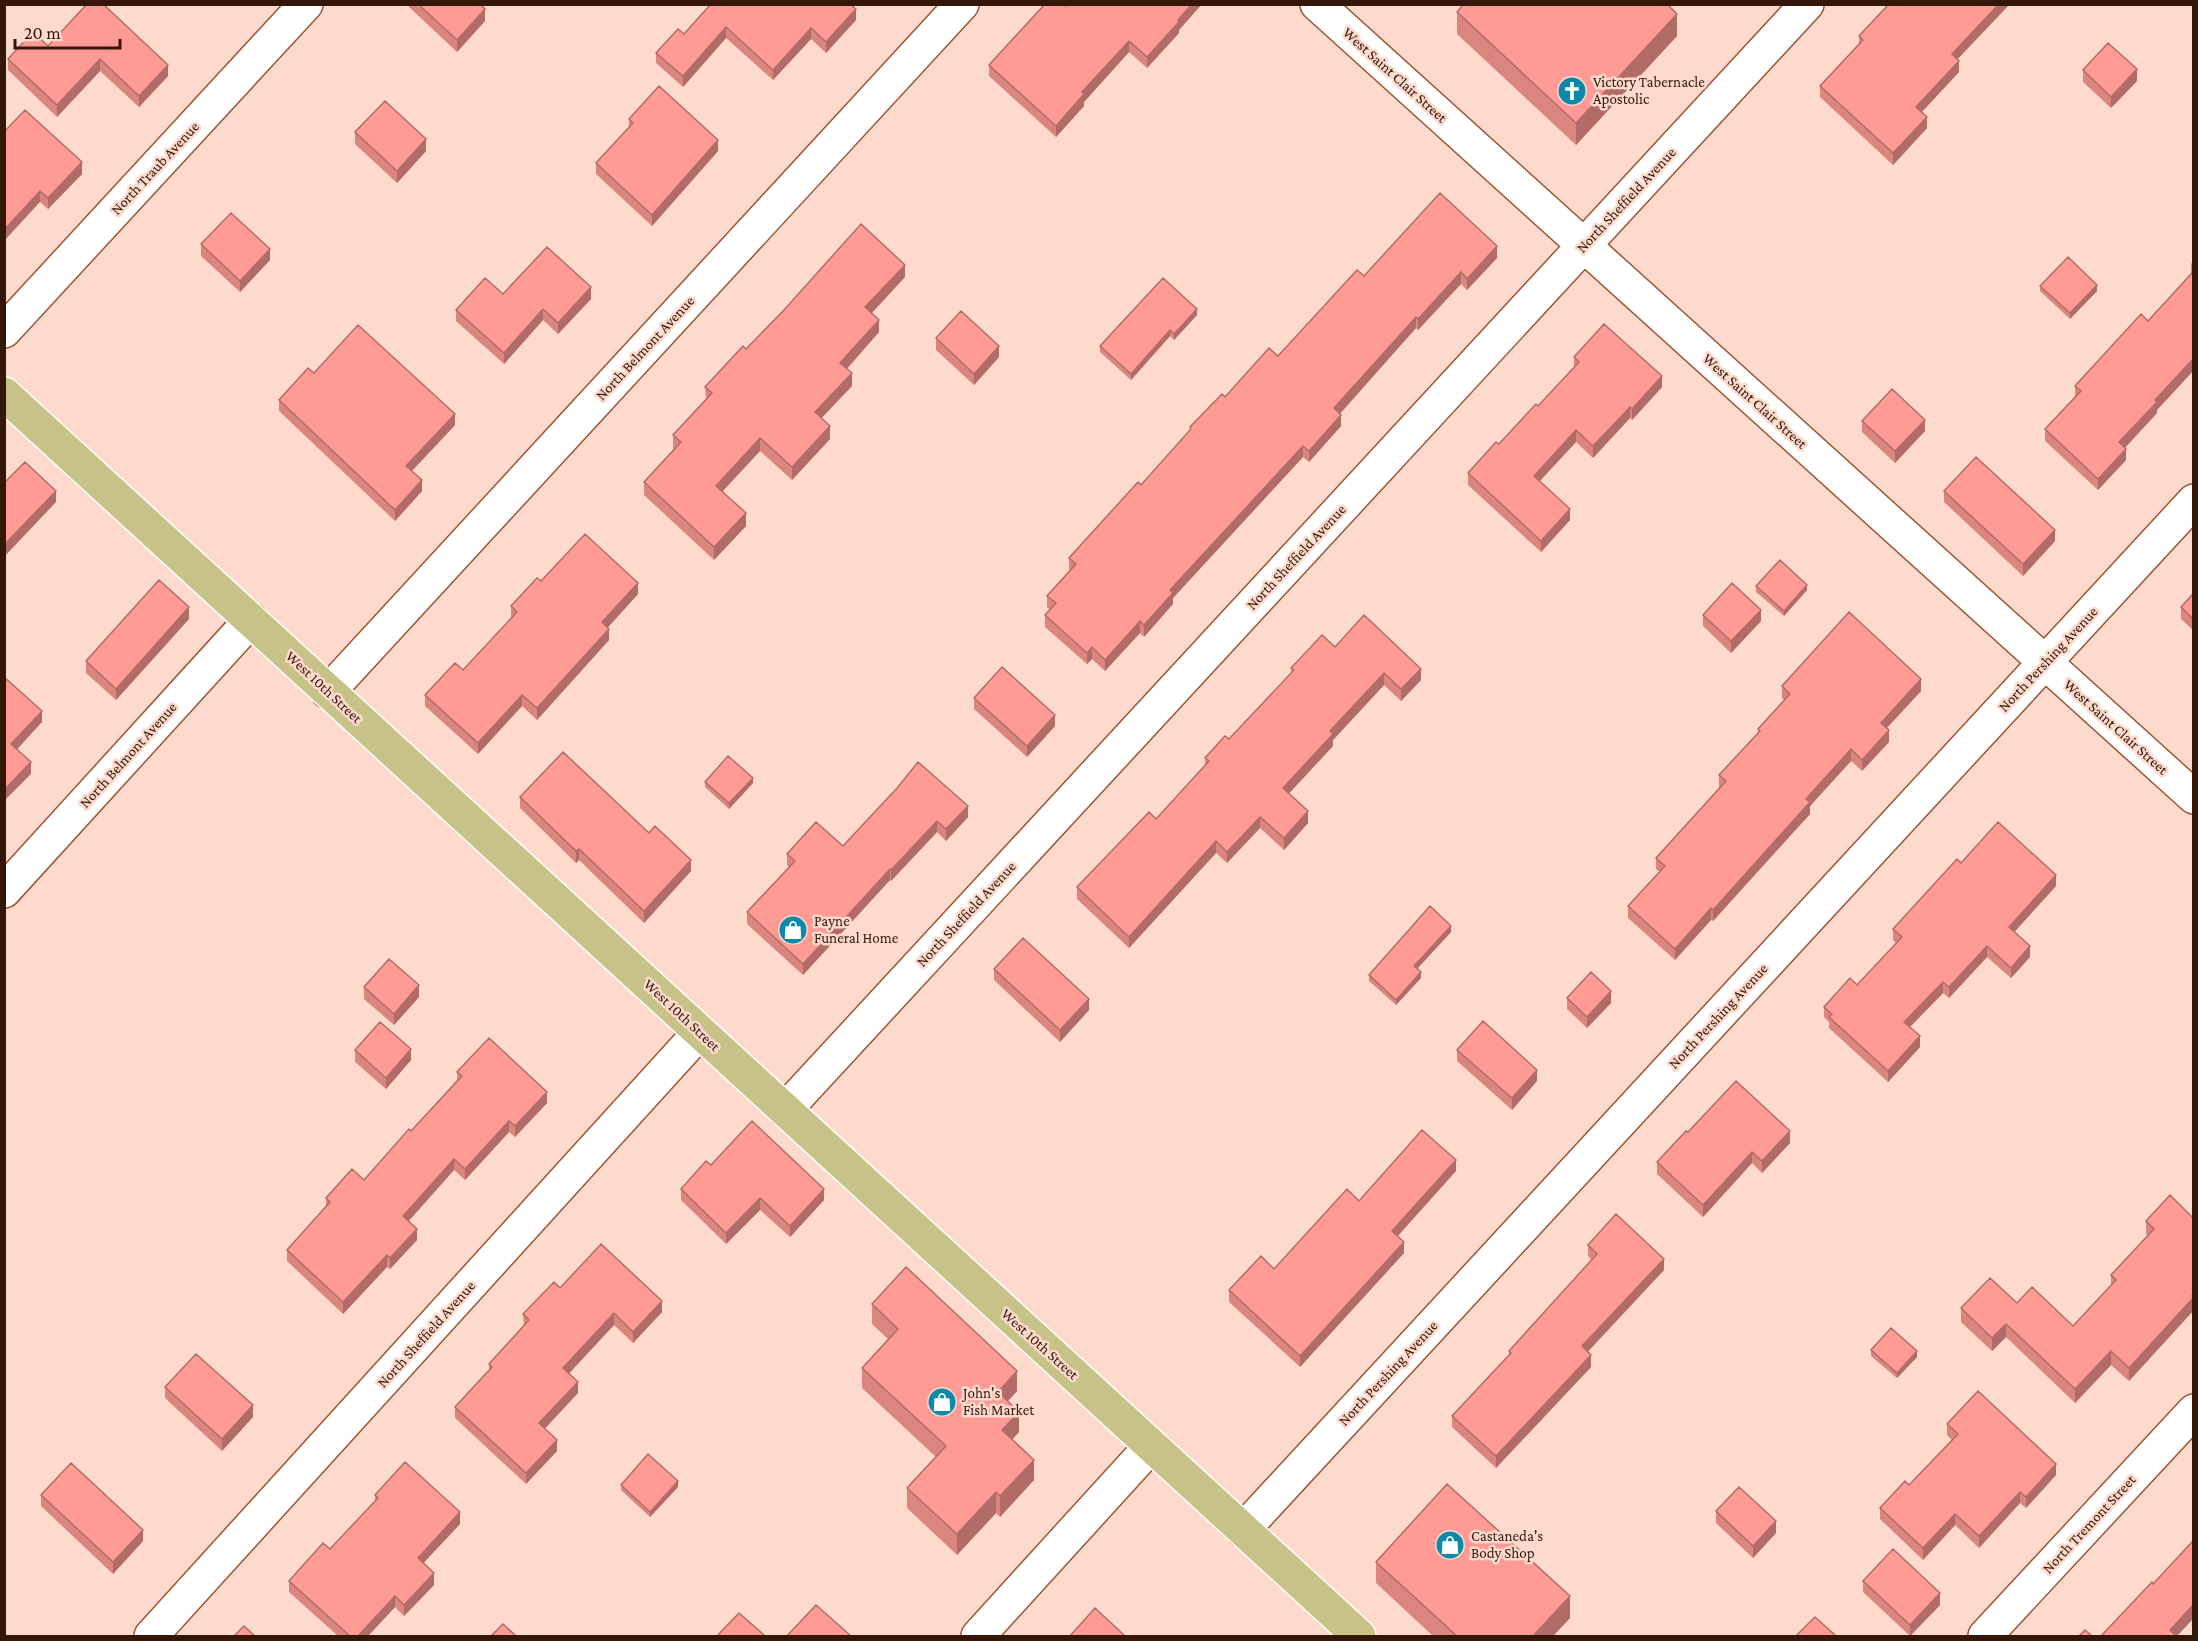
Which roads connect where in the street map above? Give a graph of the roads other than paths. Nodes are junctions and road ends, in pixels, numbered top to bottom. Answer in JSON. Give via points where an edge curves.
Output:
{"nodes":[{"id":1,"x":306,"y":4,"type":"edge"},
{"id":2,"x":962,"y":4,"type":"edge"},
{"id":3,"x":1317,"y":4,"type":"edge"},
{"id":4,"x":1807,"y":4,"type":"edge"},
{"id":5,"x":1583,"y":246,"type":"junction"},
{"id":6,"x":4,"y":331,"type":"edge"},
{"id":7,"x":4,"y":394,"type":"edge"},
{"id":8,"x":2193,"y":501,"type":"edge"},
{"id":9,"x":251,"y":620,"type":"junction"},
{"id":10,"x":2045,"y":663,"type":"junction"},
{"id":11,"x":328,"y":692,"type":"junction"},
{"id":12,"x":2193,"y":797,"type":"edge"},
{"id":13,"x":4,"y":891,"type":"edge"},
{"id":14,"x":700,"y":1032,"type":"junction"},
{"id":15,"x":785,"y":1110,"type":"junction"},
{"id":16,"x":2193,"y":1411,"type":"edge"},
{"id":17,"x":1151,"y":1446,"type":"junction"},
{"id":18,"x":1243,"y":1530,"type":"junction"},
{"id":19,"x":151,"y":1636,"type":"edge"},
{"id":20,"x":978,"y":1636,"type":"edge"},
{"id":21,"x":1359,"y":1636,"type":"edge"},
{"id":22,"x":1985,"y":1636,"type":"edge"}],
"edges":[{"from":1,"to":6,"type":"street","name":"North Traub Avenue"},
{"from":2,"to":11,"type":"street","name":"North Belmont Avenue"},
{"from":3,"to":5,"type":"street","name":"West Saint Clair Street"},
{"from":4,"to":5,"type":"street","name":"North Sheffield Avenue"},
{"from":5,"to":10,"type":"street","name":"West Saint Clair Street"},
{"from":5,"to":15,"type":"street","name":"North Sheffield Avenue"},
{"from":7,"to":9,"type":"main road","name":"West 10th Street"},
{"from":8,"to":10,"type":"street","name":"North Pershing Avenue"},
{"from":9,"to":11,"type":"main road","name":"West 10th Street"},
{"from":9,"to":13,"type":"street","name":"North Belmont Avenue"},
{"from":10,"to":12,"type":"street","name":"West Saint Clair Street"},
{"from":10,"to":18,"type":"street","name":"North Pershing Avenue"},
{"from":11,"to":14,"type":"main road","name":"West 10th Street"},
{"from":14,"to":15,"type":"main road","name":"West 10th Street"},
{"from":14,"to":19,"type":"street","name":"North Sheffield Avenue"},
{"from":15,"to":17,"type":"main road","name":"West 10th Street"},
{"from":16,"to":22,"type":"street","name":"North Tremont Street"},
{"from":17,"to":18,"type":"main road","name":"West 10th Street"},
{"from":17,"to":20,"type":"street"},
{"from":18,"to":21,"type":"main road","name":"West 10th Street"}]}
